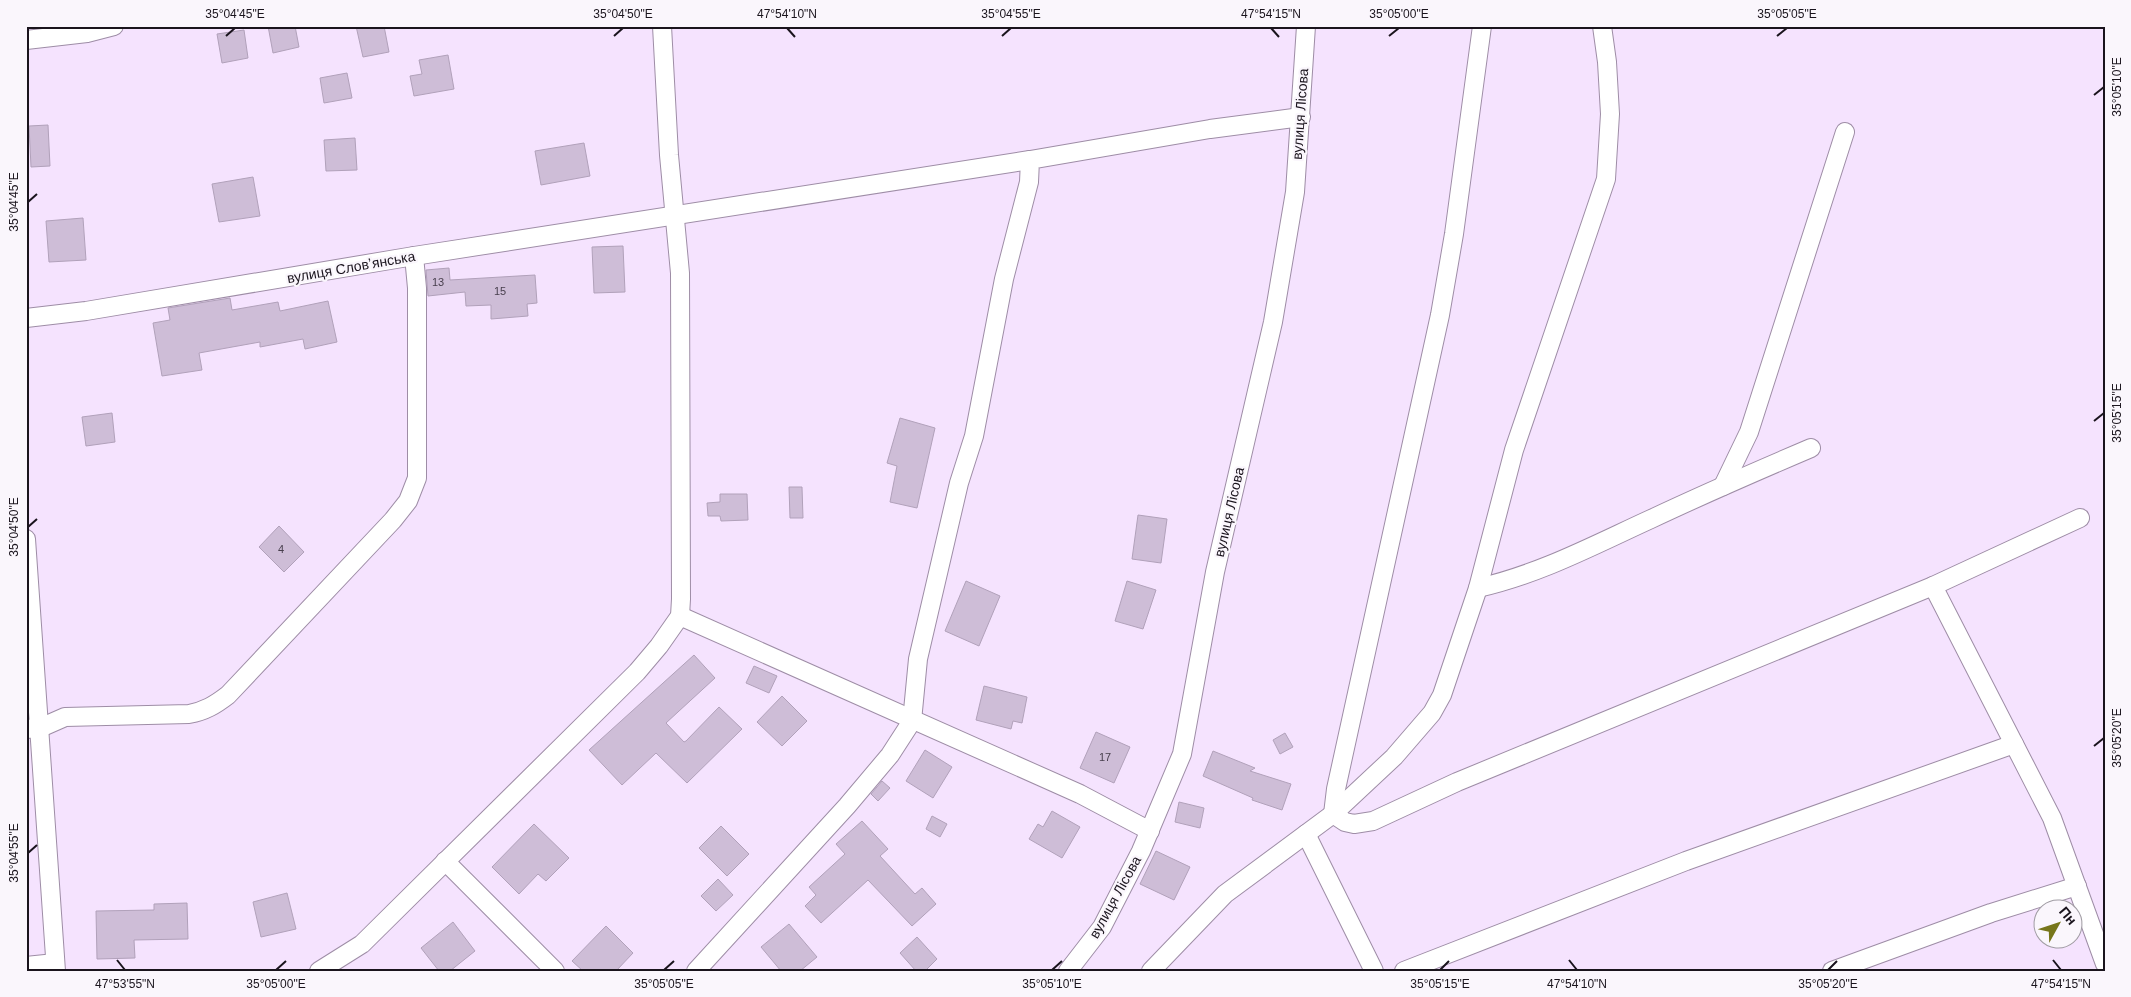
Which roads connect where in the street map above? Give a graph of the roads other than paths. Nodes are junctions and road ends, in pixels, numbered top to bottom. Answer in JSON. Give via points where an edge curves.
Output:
{"nodes":[{"id":1,"x":114,"y":26,"type":"edge"},
{"id":2,"x":662,"y":26,"type":"edge"},
{"id":3,"x":1306,"y":26,"type":"edge"},
{"id":4,"x":1482,"y":26,"type":"edge"},
{"id":5,"x":1602,"y":26,"type":"edge"},
{"id":6,"x":26,"y":40,"type":"edge"},
{"id":7,"x":1300,"y":117,"type":"junction"},
{"id":8,"x":1845,"y":132,"type":"dead end"},
{"id":9,"x":1030,"y":160,"type":"junction"},
{"id":10,"x":676,"y":217,"type":"junction"},
{"id":11,"x":414,"y":256,"type":"junction"},
{"id":12,"x":26,"y":318,"type":"edge"},
{"id":13,"x":1811,"y":448,"type":"dead end"},
{"id":14,"x":1723,"y":486,"type":"junction"},
{"id":15,"x":2080,"y":518,"type":"dead end"},
{"id":16,"x":26,"y":539,"type":"edge"},
{"id":17,"x":1933,"y":586,"type":"junction"},
{"id":18,"x":1478,"y":588,"type":"junction"},
{"id":19,"x":680,"y":616,"type":"junction"},
{"id":20,"x":912,"y":721,"type":"junction"},
{"id":21,"x":33,"y":728,"type":"edge"},
{"id":22,"x":2014,"y":744,"type":"junction"},
{"id":23,"x":1333,"y":814,"type":"junction"},
{"id":24,"x":1150,"y":831,"type":"junction"},
{"id":25,"x":1306,"y":834,"type":"junction"},
{"id":26,"x":445,"y":860,"type":"junction"},
{"id":27,"x":2077,"y":886,"type":"junction"},
{"id":28,"x":2105,"y":964,"type":"edge"},
{"id":29,"x":26,"y":966,"type":"edge"},
{"id":30,"x":55,"y":967,"type":"edge"},
{"id":31,"x":319,"y":971,"type":"edge"},
{"id":32,"x":555,"y":971,"type":"edge"},
{"id":33,"x":696,"y":971,"type":"edge"},
{"id":34,"x":1068,"y":971,"type":"edge"},
{"id":35,"x":1151,"y":971,"type":"edge"},
{"id":36,"x":1374,"y":971,"type":"edge"},
{"id":37,"x":1404,"y":971,"type":"edge"},
{"id":38,"x":1832,"y":971,"type":"edge"}],
"edges":[{"from":1,"to":6,"type":"street","via":[[86,33]]},
{"from":2,"to":10,"type":"street"},
{"from":3,"to":7,"type":"street","name":"вулиця Лісова"},
{"from":4,"to":23,"type":"street","via":[[1440,315]]},
{"from":5,"to":18,"type":"street","via":[[1610,114],[1606,179],[1514,450]]},
{"from":7,"to":9,"type":"street","name":"вулиця Словʼянська","via":[[1210,128]]},
{"from":7,"to":24,"type":"street","name":"вулиця Лісова","via":[[1295,192],[1273,322],[1215,572],[1182,754]]},
{"from":8,"to":14,"type":"street","via":[[1749,432]]},
{"from":9,"to":10,"type":"street","name":"вулиця Словʼянська"},
{"from":9,"to":20,"type":"street","via":[[1029,182],[1004,279],[974,436],[959,483],[918,659]]},
{"from":10,"to":11,"type":"street","name":"вулиця Словʼянська"},
{"from":10,"to":19,"type":"street","via":[[680,272]]},
{"from":11,"to":12,"type":"street","name":"вулиця Словʼянська","via":[[86,311]]},
{"from":11,"to":21,"type":"street","via":[[417,288],[417,478],[408,500],[393,520],[215,706],[189,714],[65,717]]},
{"from":13,"to":14,"type":"street"},
{"from":14,"to":18,"type":"street","via":[[1561,562],[1508,582]]},
{"from":15,"to":17,"type":"street"},
{"from":16,"to":21,"type":"street"},
{"from":17,"to":22,"type":"street"},
{"from":17,"to":23,"type":"street","via":[[1457,782],[1373,821],[1354,824]]},
{"from":18,"to":23,"type":"street","via":[[1450,675],[1432,713],[1394,757]]},
{"from":19,"to":20,"type":"street"},
{"from":19,"to":26,"type":"street","via":[[637,672]]},
{"from":20,"to":24,"type":"street","via":[[1080,794]]},
{"from":20,"to":33,"type":"street","via":[[890,755],[847,806]]},
{"from":21,"to":30,"type":"street"},
{"from":22,"to":27,"type":"street","via":[[2052,818]]},
{"from":22,"to":37,"type":"street","via":[[1686,861]]},
{"from":23,"to":25,"type":"street"},
{"from":24,"to":34,"type":"street","name":"вулиця Лісова","via":[[1102,927]]},
{"from":25,"to":35,"type":"street","via":[[1225,894]]},
{"from":25,"to":36,"type":"street"},
{"from":26,"to":31,"type":"street","via":[[362,944]]},
{"from":26,"to":32,"type":"street"},
{"from":27,"to":28,"type":"street"},
{"from":27,"to":38,"type":"street","via":[[1991,913]]},
{"from":29,"to":30,"type":"street"}]}
